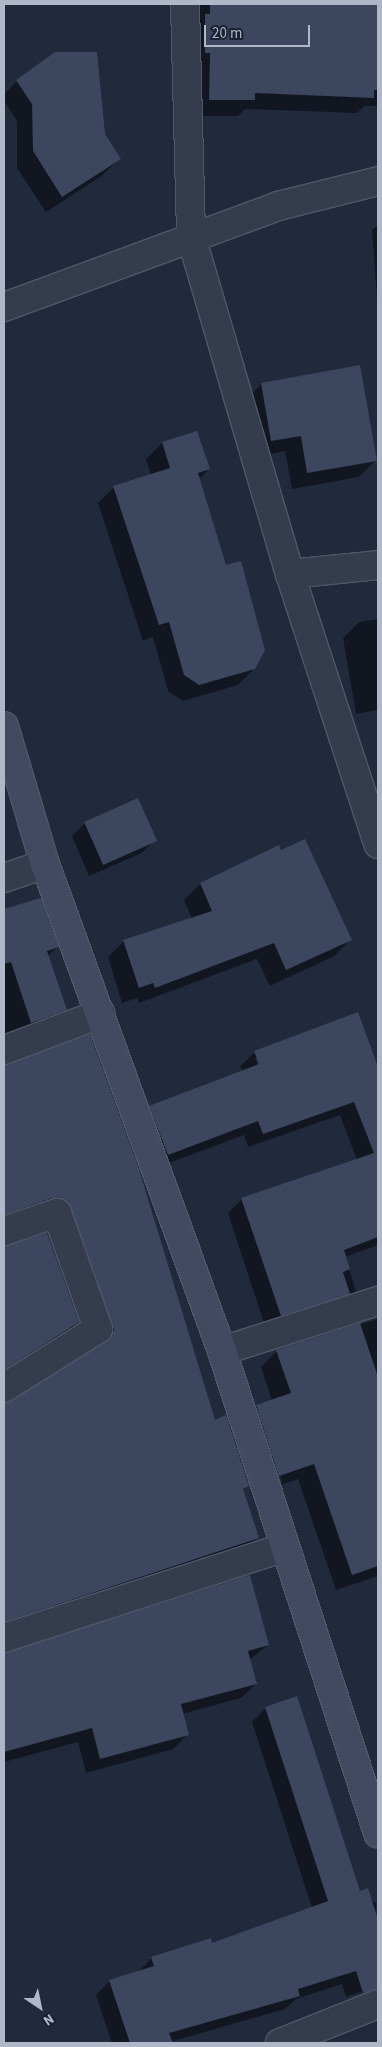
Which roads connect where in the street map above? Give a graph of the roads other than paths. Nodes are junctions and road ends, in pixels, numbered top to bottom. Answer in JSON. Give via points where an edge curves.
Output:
{"nodes":[{"id":1,"x":185,"y":4,"type":"edge"},
{"id":2,"x":378,"y":181,"type":"edge"},
{"id":3,"x":191,"y":236,"type":"junction"},
{"id":4,"x":4,"y":307,"type":"edge"},
{"id":5,"x":378,"y":565,"type":"edge"},
{"id":6,"x":290,"y":574,"type":"junction"},
{"id":7,"x":4,"y":726,"type":"edge"},
{"id":8,"x":378,"y":844,"type":"edge"},
{"id":9,"x":45,"y":864,"type":"junction"},
{"id":10,"x":4,"y":878,"type":"edge"},
{"id":11,"x":100,"y":1014,"type":"junction"},
{"id":12,"x":4,"y":1050,"type":"edge"},
{"id":13,"x":4,"y":1231,"type":"edge"},
{"id":14,"x":378,"y":1301,"type":"edge"},
{"id":15,"x":222,"y":1351,"type":"junction"},
{"id":16,"x":4,"y":1388,"type":"edge"},
{"id":17,"x":285,"y":1548,"type":"junction"},
{"id":18,"x":4,"y":1638,"type":"edge"},
{"id":19,"x":378,"y":1833,"type":"edge"},
{"id":20,"x":378,"y":2004,"type":"edge"},
{"id":21,"x":280,"y":2043,"type":"edge"}],
"edges":[{"from":1,"to":3,"type":"street"},
{"from":2,"to":3,"type":"street","via":[[278,206]]},
{"from":3,"to":4,"type":"street"},
{"from":3,"to":6,"type":"street"},
{"from":5,"to":6,"type":"street"},
{"from":6,"to":8,"type":"street"},
{"from":7,"to":9,"type":"street"},
{"from":9,"to":10,"type":"street"},
{"from":9,"to":11,"type":"street"},
{"from":11,"to":12,"type":"street"},
{"from":11,"to":15,"type":"street"},
{"from":13,"to":16,"type":"street","via":[[57,1212],[98,1329]]},
{"from":14,"to":15,"type":"street"},
{"from":15,"to":17,"type":"street"},
{"from":17,"to":18,"type":"street"},
{"from":17,"to":19,"type":"street"},
{"from":20,"to":21,"type":"street"}]}
